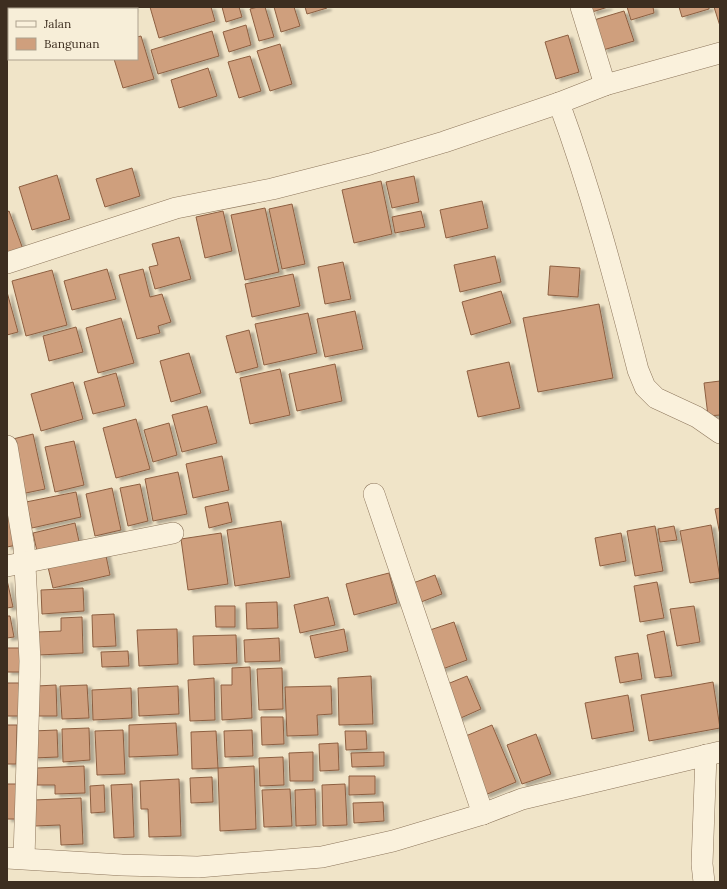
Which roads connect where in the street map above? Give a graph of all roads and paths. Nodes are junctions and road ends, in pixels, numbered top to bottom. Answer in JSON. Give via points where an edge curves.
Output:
{"nodes":[{"id":1,"x":581,"y":7,"type":"edge"},
{"id":2,"x":720,"y":53,"type":"edge"},
{"id":3,"x":605,"y":85,"type":"junction"},
{"id":4,"x":559,"y":103,"type":"junction"},
{"id":5,"x":7,"y":263,"type":"edge"},
{"id":6,"x":720,"y":433,"type":"edge"},
{"id":7,"x":7,"y":446,"type":"edge"},
{"id":8,"x":374,"y":494,"type":"dead end"},
{"id":9,"x":172,"y":534,"type":"dead end"},
{"id":10,"x":16,"y":564,"type":"edge"},
{"id":11,"x":713,"y":754,"type":"edge"},
{"id":12,"x":483,"y":814,"type":"junction"},
{"id":13,"x":16,"y":858,"type":"edge"},
{"id":14,"x":704,"y":882,"type":"edge"}],
"edges":[{"from":1,"to":3,"type":"street"},
{"from":2,"to":3,"type":"street"},
{"from":3,"to":4,"type":"street"},
{"from":4,"to":5,"type":"street","via":[[370,164],[272,189],[176,208]]},
{"from":4,"to":6,"type":"street","via":[[576,148],[645,388],[656,398],[697,417]]},
{"from":7,"to":10,"type":"street","via":[[24,547]]},
{"from":8,"to":12,"type":"street"},
{"from":9,"to":10,"type":"street"},
{"from":10,"to":13,"type":"street","via":[[30,661]]},
{"from":11,"to":12,"type":"street","via":[[522,799]]},
{"from":11,"to":14,"type":"street","via":[[702,864]]},
{"from":12,"to":13,"type":"street","via":[[393,841],[322,857],[271,862],[191,867]]}]}
